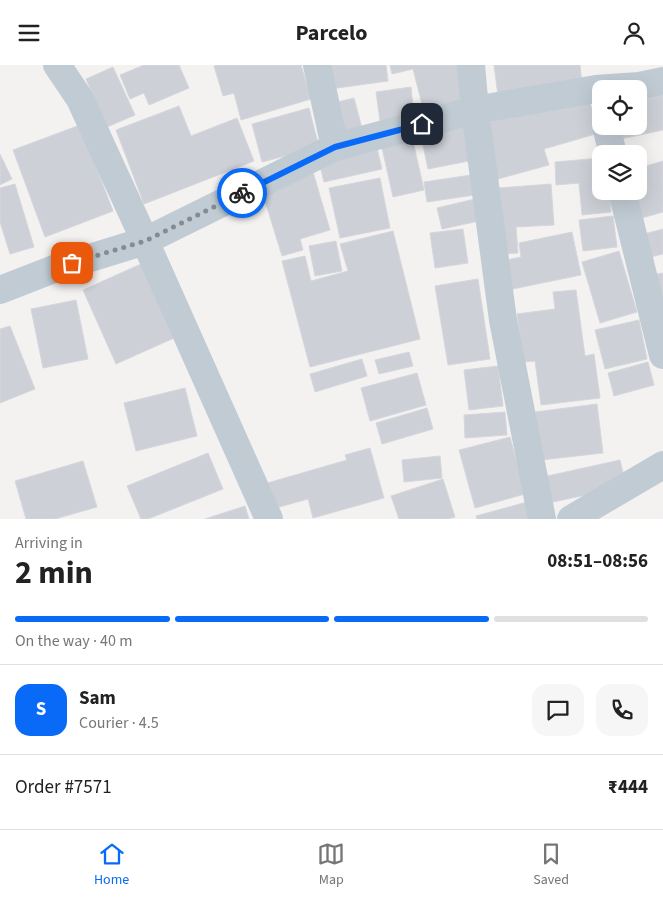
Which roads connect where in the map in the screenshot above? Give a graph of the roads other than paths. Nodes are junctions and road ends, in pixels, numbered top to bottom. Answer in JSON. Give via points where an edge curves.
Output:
{"nodes":[{"id":1,"x":57,"y":65,"type":"edge"},
{"id":2,"x":317,"y":65,"type":"edge"},
{"id":3,"x":472,"y":65,"type":"edge"},
{"id":4,"x":663,"y":81,"type":"edge"},
{"id":5,"x":647,"y":84,"type":"edge"},
{"id":6,"x":592,"y":100,"type":"edge"},
{"id":7,"x":475,"y":110,"type":"junction"},
{"id":8,"x":335,"y":147,"type":"junction"},
{"id":9,"x":624,"y":200,"type":"edge"},
{"id":10,"x":145,"y":241,"type":"junction"},
{"id":11,"x":0,"y":290,"type":"edge"},
{"id":12,"x":663,"y":355,"type":"edge"},
{"id":13,"x":663,"y":465,"type":"edge"},
{"id":14,"x":269,"y":519,"type":"edge"},
{"id":15,"x":542,"y":519,"type":"edge"},
{"id":16,"x":570,"y":519,"type":"edge"}],
"edges":[{"from":1,"to":10,"type":"street","via":[[80,99]]},
{"from":2,"to":8,"type":"street"},
{"from":3,"to":7,"type":"street"},
{"from":4,"to":5,"type":"street"},
{"from":6,"to":7,"type":"street"},
{"from":7,"to":8,"type":"street"},
{"from":7,"to":15,"type":"street","via":[[503,320]]},
{"from":8,"to":10,"type":"street"},
{"from":9,"to":12,"type":"street"},
{"from":10,"to":11,"type":"street","via":[[54,269]]},
{"from":10,"to":14,"type":"street"},
{"from":13,"to":16,"type":"street"}]}
